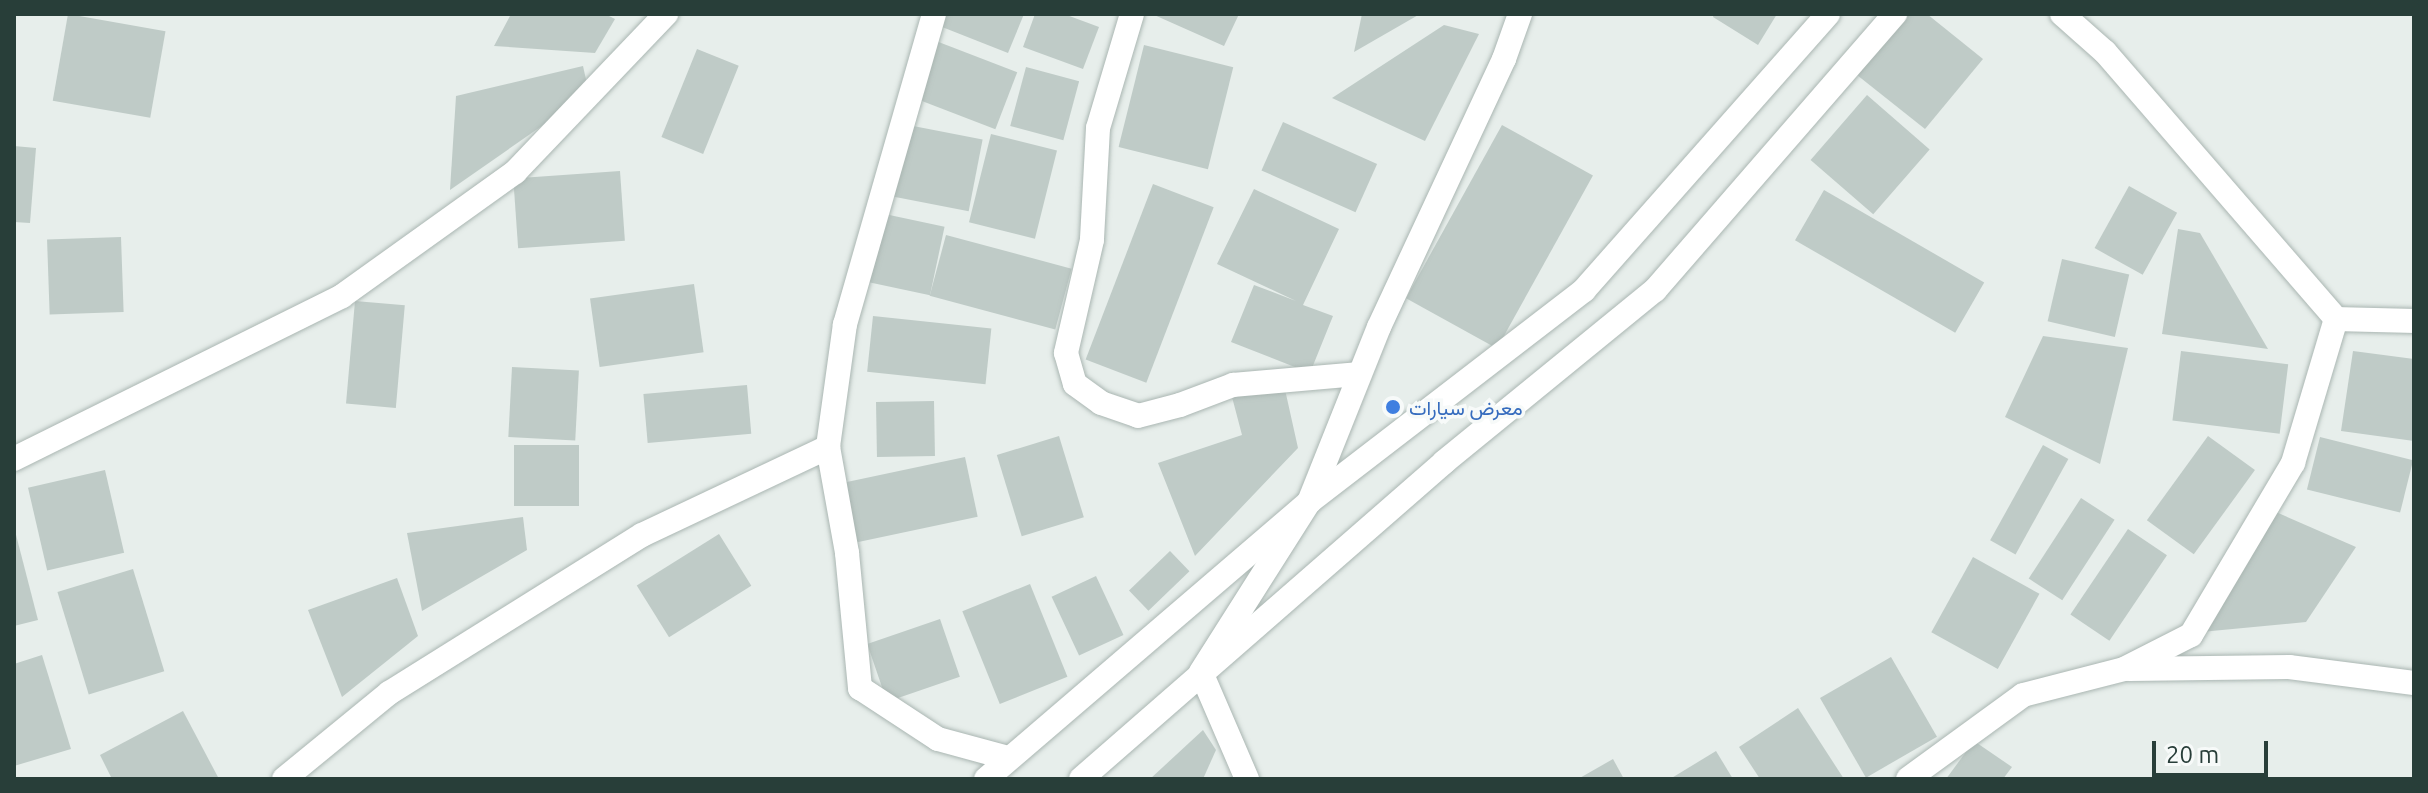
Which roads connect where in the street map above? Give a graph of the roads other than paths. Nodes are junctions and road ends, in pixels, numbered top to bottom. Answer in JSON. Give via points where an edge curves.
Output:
{"nodes":[{"id":1,"x":666,"y":14,"type":"edge"},
{"id":2,"x":934,"y":14,"type":"edge"},
{"id":3,"x":1132,"y":14,"type":"edge"},
{"id":4,"x":1520,"y":14,"type":"edge"},
{"id":5,"x":1828,"y":14,"type":"edge"},
{"id":6,"x":1895,"y":14,"type":"edge"},
{"id":7,"x":2062,"y":14,"type":"edge"},
{"id":8,"x":2336,"y":319,"type":"junction"},
{"id":9,"x":2414,"y":321,"type":"edge"},
{"id":10,"x":1360,"y":374,"type":"junction"},
{"id":11,"x":828,"y":447,"type":"junction"},
{"id":12,"x":14,"y":459,"type":"edge"},
{"id":13,"x":1309,"y":502,"type":"junction"},
{"id":14,"x":2124,"y":669,"type":"junction"},
{"id":15,"x":1201,"y":672,"type":"junction"},
{"id":16,"x":2414,"y":683,"type":"edge"},
{"id":17,"x":1008,"y":758,"type":"junction"},
{"id":18,"x":284,"y":779,"type":"edge"},
{"id":19,"x":986,"y":779,"type":"edge"},
{"id":20,"x":1081,"y":779,"type":"edge"},
{"id":21,"x":1247,"y":779,"type":"edge"},
{"id":22,"x":1908,"y":779,"type":"edge"}],
"edges":[{"from":1,"to":12,"type":"street","via":[[515,172],[342,296]]},
{"from":2,"to":11,"type":"street","via":[[845,324]]},
{"from":3,"to":10,"type":"street","via":[[1098,128],[1092,240],[1066,353],[1075,384],[1101,403],[1138,416],[1233,385]]},
{"from":4,"to":10,"type":"street"},
{"from":5,"to":13,"type":"street","via":[[1584,290]]},
{"from":6,"to":15,"type":"street","via":[[1655,290],[1444,462]]},
{"from":7,"to":8,"type":"street","via":[[2105,52]]},
{"from":8,"to":9,"type":"street"},
{"from":8,"to":14,"type":"street","via":[[2293,463],[2191,635]]},
{"from":10,"to":13,"type":"street"},
{"from":11,"to":17,"type":"street","via":[[847,553],[860,688],[938,739]]},
{"from":11,"to":18,"type":"street","via":[[642,535],[389,693]]},
{"from":13,"to":15,"type":"street"},
{"from":13,"to":17,"type":"street"},
{"from":14,"to":16,"type":"street","via":[[2289,667]]},
{"from":14,"to":22,"type":"street","via":[[2023,695]]},
{"from":15,"to":20,"type":"street"},
{"from":15,"to":21,"type":"street"},
{"from":17,"to":19,"type":"street"}]}
